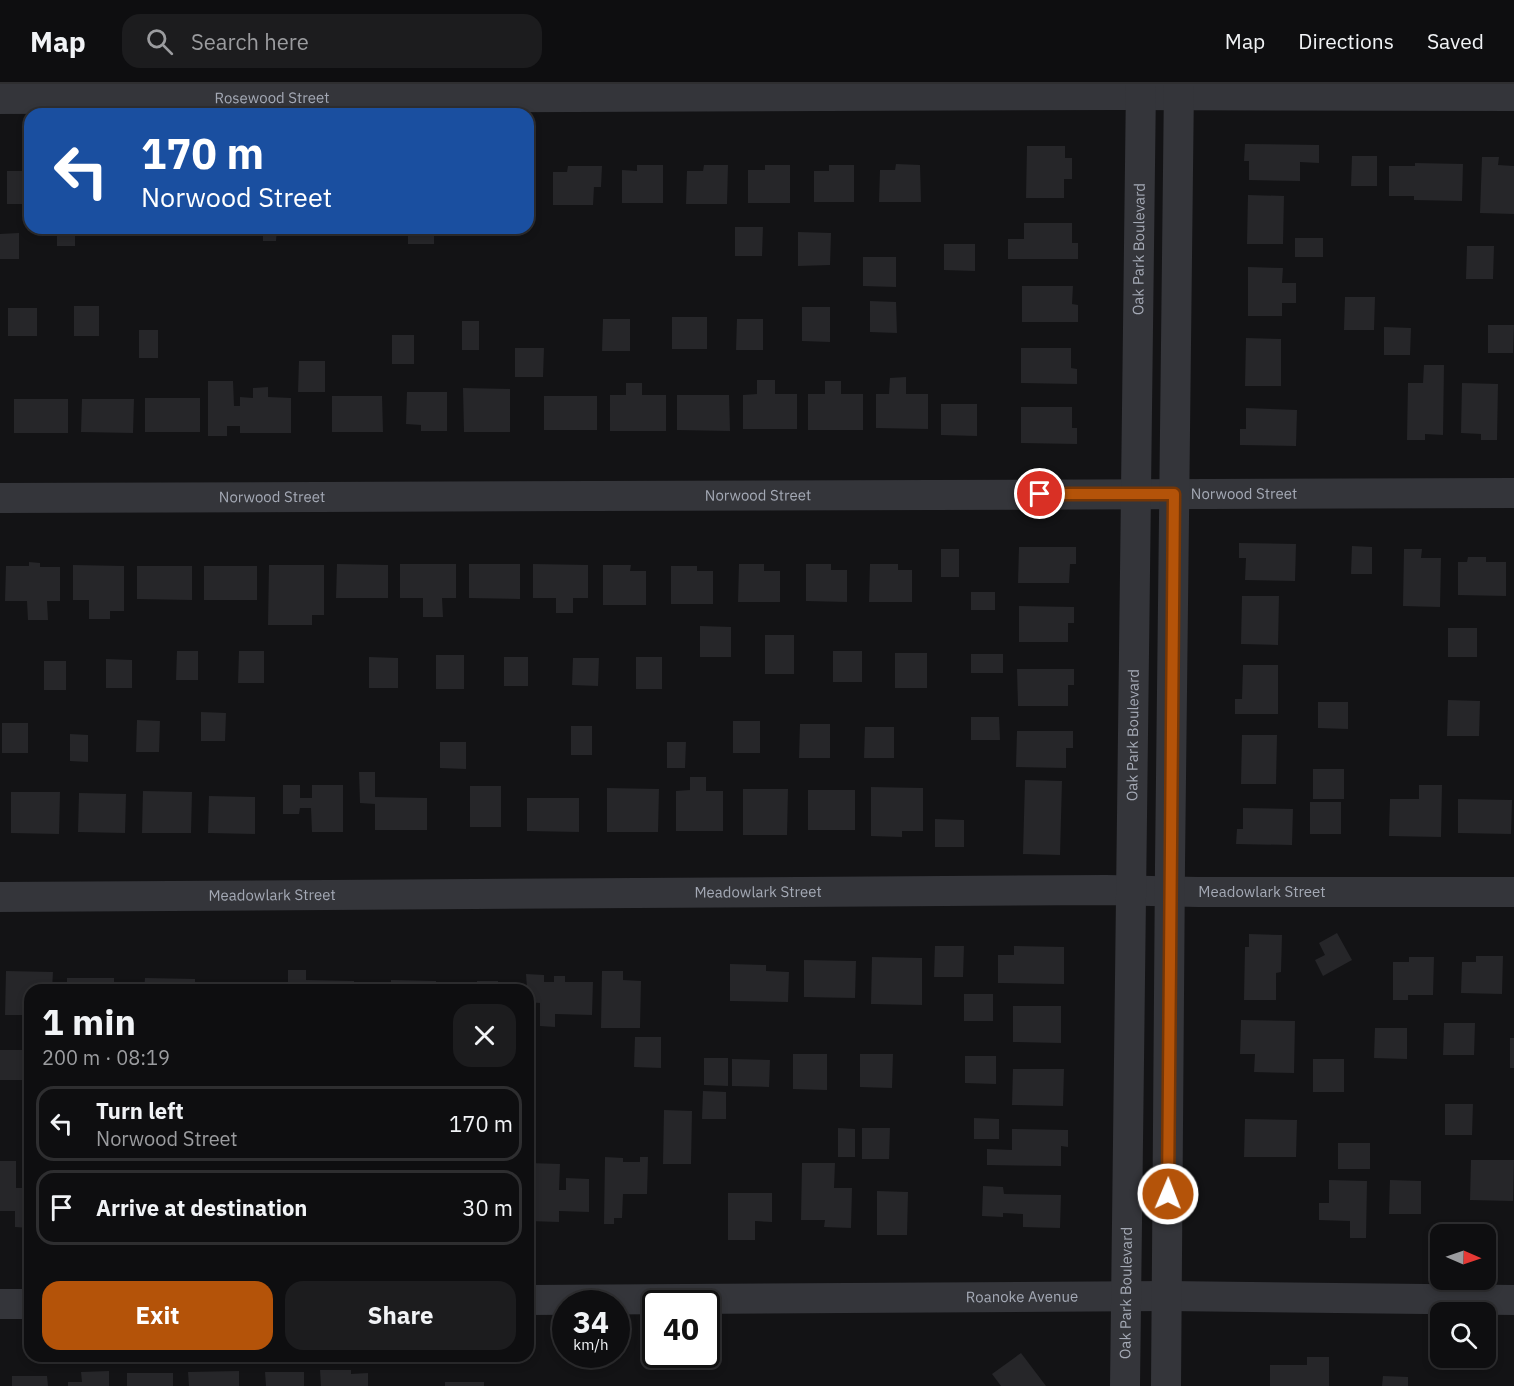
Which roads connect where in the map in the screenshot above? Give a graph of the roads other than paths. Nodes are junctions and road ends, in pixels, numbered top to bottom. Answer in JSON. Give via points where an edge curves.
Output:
{"nodes":[{"id":1,"x":1179,"y":89,"type":"edge"},
{"id":2,"x":649,"y":90,"type":"edge"},
{"id":3,"x":1141,"y":90,"type":"edge"},
{"id":4,"x":10,"y":94,"type":"edge"},
{"id":5,"x":1514,"y":96,"type":"edge"},
{"id":6,"x":1514,"y":493,"type":"edge"},
{"id":7,"x":1137,"y":494,"type":"junction"},
{"id":8,"x":1174,"y":494,"type":"junction"},
{"id":9,"x":0,"y":498,"type":"edge"},
{"id":10,"x":1132,"y":891,"type":"junction"},
{"id":11,"x":1170,"y":892,"type":"junction"},
{"id":12,"x":1514,"y":892,"type":"edge"},
{"id":13,"x":0,"y":897,"type":"edge"},
{"id":14,"x":1167,"y":1296,"type":"junction"},
{"id":15,"x":1126,"y":1297,"type":"junction"},
{"id":16,"x":534,"y":1300,"type":"edge"},
{"id":17,"x":1514,"y":1300,"type":"edge"},
{"id":18,"x":0,"y":1304,"type":"edge"},
{"id":19,"x":24,"y":1304,"type":"edge"},
{"id":20,"x":1125,"y":1386,"type":"edge"},
{"id":21,"x":1166,"y":1386,"type":"edge"}],
"edges":[{"from":1,"to":3,"type":"street","name":"Rosewood Street"},
{"from":1,"to":5,"type":"street","name":"Rosewood Street"},
{"from":1,"to":8,"type":"street"},
{"from":2,"to":3,"type":"street","name":"Rosewood Street"},
{"from":2,"to":4,"type":"street","name":"Rosewood Street"},
{"from":3,"to":7,"type":"street","name":"Oak Park Boulevard"},
{"from":6,"to":8,"type":"street","name":"Norwood Street"},
{"from":7,"to":8,"type":"street","name":"Norwood Street"},
{"from":7,"to":9,"type":"street","name":"Norwood Street"},
{"from":7,"to":10,"type":"street","name":"Oak Park Boulevard"},
{"from":8,"to":11,"type":"street"},
{"from":10,"to":11,"type":"street","name":"Meadowlark Street"},
{"from":10,"to":13,"type":"street","name":"Meadowlark Street"},
{"from":10,"to":15,"type":"street","name":"Oak Park Boulevard"},
{"from":11,"to":12,"type":"street","name":"Meadowlark Street"},
{"from":11,"to":14,"type":"street"},
{"from":14,"to":15,"type":"street","name":"Roanoke Avenue"},
{"from":14,"to":17,"type":"street","name":"Roanoke Avenue"},
{"from":14,"to":21,"type":"street"},
{"from":15,"to":16,"type":"street","name":"Roanoke Avenue"},
{"from":15,"to":20,"type":"street","name":"Oak Park Boulevard"},
{"from":18,"to":19,"type":"street"}]}
